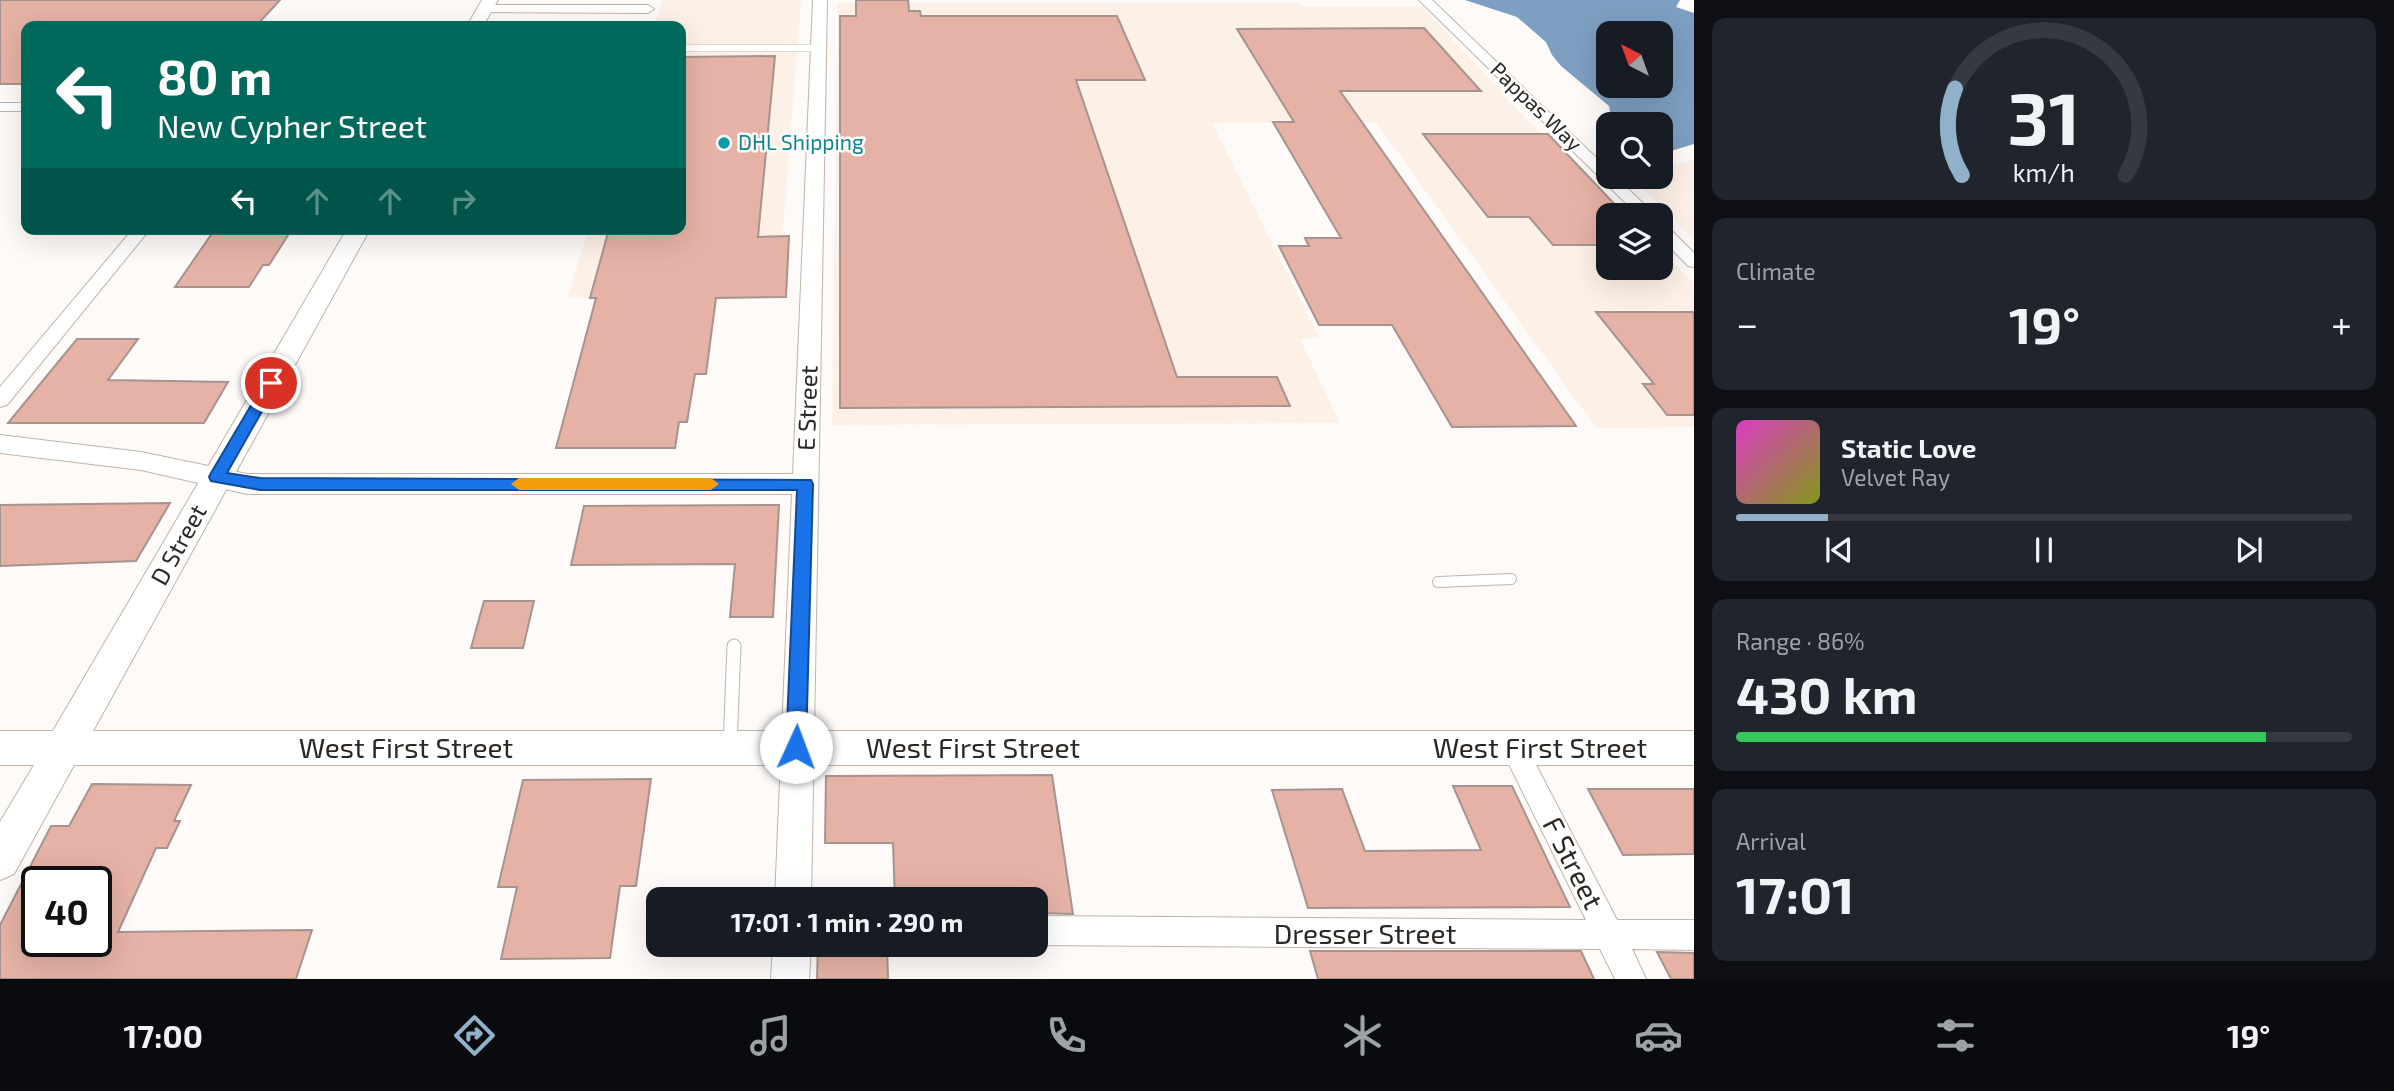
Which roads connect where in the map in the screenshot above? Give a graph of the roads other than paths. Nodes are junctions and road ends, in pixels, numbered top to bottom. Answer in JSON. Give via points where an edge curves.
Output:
{"nodes":[{"id":1,"x":820,"y":0,"type":"edge"},
{"id":2,"x":1424,"y":0,"type":"edge"},
{"id":3,"x":487,"y":4,"type":"edge"},
{"id":4,"x":650,"y":4,"type":"edge"},
{"id":5,"x":478,"y":21,"type":"edge"},
{"id":6,"x":645,"y":21,"type":"edge"},
{"id":7,"x":686,"y":48,"type":"edge"},
{"id":8,"x":818,"y":48,"type":"junction"},
{"id":9,"x":0,"y":107,"type":"edge"},
{"id":10,"x":21,"y":107,"type":"edge"},
{"id":11,"x":1635,"y":203,"type":"edge"},
{"id":12,"x":137,"y":235,"type":"edge"},
{"id":13,"x":356,"y":235,"type":"edge"},
{"id":14,"x":1673,"y":241,"type":"edge"},
{"id":15,"x":1694,"y":262,"type":"edge"},
{"id":16,"x":0,"y":400,"type":"edge"},
{"id":17,"x":0,"y":444,"type":"edge"},
{"id":18,"x":217,"y":477,"type":"junction"},
{"id":19,"x":806,"y":484,"type":"junction"},
{"id":20,"x":1511,"y":579,"type":"dead end"},
{"id":21,"x":1438,"y":582,"type":"dead end"},
{"id":22,"x":734,"y":646,"type":"dead end"},
{"id":23,"x":66,"y":747,"type":"junction"},
{"id":24,"x":796,"y":747,"type":"junction"},
{"id":25,"x":0,"y":748,"type":"edge"},
{"id":26,"x":730,"y":748,"type":"junction"},
{"id":27,"x":1514,"y":748,"type":"junction"},
{"id":28,"x":1694,"y":748,"type":"edge"},
{"id":29,"x":0,"y":860,"type":"edge"},
{"id":30,"x":793,"y":887,"type":"edge"},
{"id":31,"x":1048,"y":931,"type":"edge"},
{"id":32,"x":1609,"y":935,"type":"junction"},
{"id":33,"x":1694,"y":935,"type":"edge"},
{"id":34,"x":791,"y":957,"type":"edge"},
{"id":35,"x":790,"y":979,"type":"edge"},
{"id":36,"x":1631,"y":979,"type":"edge"}],
"edges":[{"from":1,"to":8,"type":"street","name":"E Street"},
{"from":2,"to":11,"type":"street","name":"Pappas Way"},
{"from":3,"to":4,"type":"street"},
{"from":3,"to":5,"type":"main road"},
{"from":4,"to":6,"type":"street"},
{"from":7,"to":8,"type":"lane"},
{"from":8,"to":19,"type":"street","name":"E Street"},
{"from":9,"to":10,"type":"street"},
{"from":12,"to":16,"type":"street"},
{"from":13,"to":18,"type":"main road","name":"D Street"},
{"from":14,"to":15,"type":"street"},
{"from":17,"to":18,"type":"street","via":[[141,461]]},
{"from":18,"to":19,"type":"street","via":[[260,484]]},
{"from":18,"to":23,"type":"main road","name":"D Street"},
{"from":19,"to":24,"type":"street","name":"E Street"},
{"from":20,"to":21,"type":"lane"},
{"from":22,"to":26,"type":"lane"},
{"from":23,"to":25,"type":"main road","name":"West First Street"},
{"from":23,"to":26,"type":"main road","name":"West First Street"},
{"from":23,"to":29,"type":"main road","name":"D Street"},
{"from":24,"to":26,"type":"main road","name":"West First Street"},
{"from":24,"to":27,"type":"main road","name":"West First Street"},
{"from":24,"to":30,"type":"street","name":"E Street"},
{"from":27,"to":28,"type":"main road","name":"West First Street"},
{"from":27,"to":32,"type":"street","name":"F Street"},
{"from":31,"to":32,"type":"street","name":"Dresser Street"},
{"from":32,"to":33,"type":"street","name":"Dresser Street"},
{"from":32,"to":36,"type":"street","name":"F Street"},
{"from":34,"to":35,"type":"street"}]}
